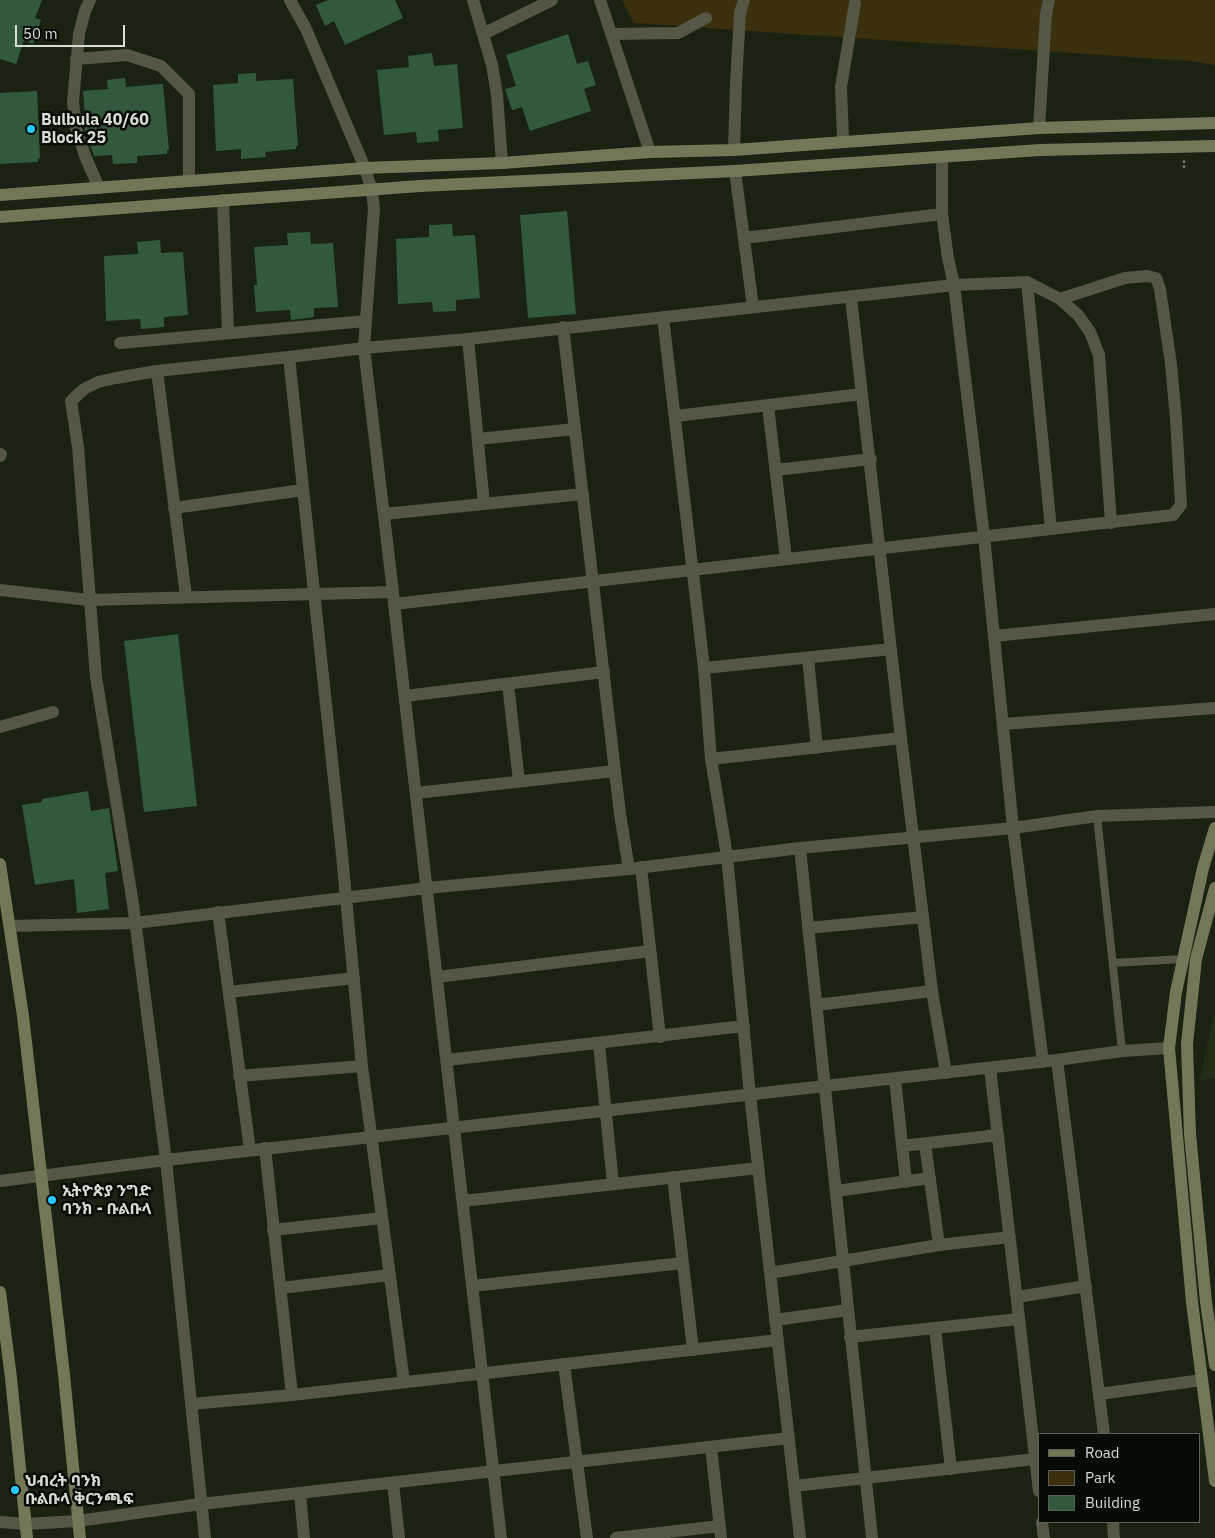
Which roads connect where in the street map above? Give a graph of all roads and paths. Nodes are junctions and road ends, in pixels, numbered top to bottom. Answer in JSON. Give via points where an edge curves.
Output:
{"nodes":[{"id":1,"x":90,"y":0,"type":"edge"},
{"id":2,"x":290,"y":0,"type":"edge"},
{"id":3,"x":473,"y":0,"type":"edge"},
{"id":4,"x":552,"y":0,"type":"edge"},
{"id":5,"x":600,"y":0,"type":"edge"},
{"id":6,"x":744,"y":0,"type":"edge"},
{"id":7,"x":1049,"y":0,"type":"edge"},
{"id":8,"x":854,"y":3,"type":"dead end"},
{"id":9,"x":706,"y":18,"type":"dead end"},
{"id":10,"x":483,"y":34,"type":"junction"},
{"id":11,"x":611,"y":34,"type":"junction"},
{"id":12,"x":76,"y":58,"type":"junction"},
{"id":13,"x":1215,"y":124,"type":"edge"},
{"id":14,"x":1039,"y":128,"type":"junction"},
{"id":15,"x":844,"y":140,"type":"junction"},
{"id":16,"x":1215,"y":146,"type":"edge"},
{"id":17,"x":734,"y":150,"type":"junction"},
{"id":18,"x":650,"y":152,"type":"junction"},
{"id":19,"x":942,"y":157,"type":"junction"},
{"id":20,"x":502,"y":163,"type":"junction"},
{"id":21,"x":365,"y":168,"type":"junction"},
{"id":22,"x":735,"y":172,"type":"junction"},
{"id":23,"x":189,"y":181,"type":"junction"},
{"id":24,"x":99,"y":188,"type":"junction"},
{"id":25,"x":372,"y":191,"type":"junction"},
{"id":26,"x":0,"y":195,"type":"edge"},
{"id":27,"x":223,"y":200,"type":"junction"},
{"id":28,"x":942,"y":214,"type":"junction"},
{"id":29,"x":0,"y":217,"type":"edge"},
{"id":30,"x":744,"y":238,"type":"junction"},
{"id":31,"x":1026,"y":282,"type":"junction"},
{"id":32,"x":954,"y":285,"type":"junction"},
{"id":33,"x":851,"y":298,"type":"junction"},
{"id":34,"x":1060,"y":299,"type":"junction"},
{"id":35,"x":753,"y":308,"type":"junction"},
{"id":36,"x":663,"y":316,"type":"junction"},
{"id":37,"x":366,"y":321,"type":"junction"},
{"id":38,"x":563,"y":327,"type":"junction"},
{"id":39,"x":228,"y":333,"type":"junction"},
{"id":40,"x":468,"y":339,"type":"junction"},
{"id":41,"x":120,"y":343,"type":"dead end"},
{"id":42,"x":364,"y":348,"type":"junction"},
{"id":43,"x":289,"y":357,"type":"junction"},
{"id":44,"x":157,"y":371,"type":"junction"},
{"id":45,"x":862,"y":394,"type":"junction"},
{"id":46,"x":768,"y":406,"type":"junction"},
{"id":47,"x":676,"y":416,"type":"junction"},
{"id":48,"x":575,"y":429,"type":"junction"},
{"id":49,"x":478,"y":439,"type":"junction"},
{"id":50,"x":871,"y":459,"type":"junction"},
{"id":51,"x":776,"y":470,"type":"junction"},
{"id":52,"x":303,"y":490,"type":"junction"},
{"id":53,"x":583,"y":494,"type":"junction"},
{"id":54,"x":484,"y":504,"type":"junction"},
{"id":55,"x":174,"y":508,"type":"junction"},
{"id":56,"x":384,"y":514,"type":"junction"},
{"id":57,"x":1111,"y":523,"type":"junction"},
{"id":58,"x":1051,"y":529,"type":"junction"},
{"id":59,"x":984,"y":536,"type":"junction"},
{"id":60,"x":880,"y":549,"type":"junction"},
{"id":61,"x":786,"y":559,"type":"junction"},
{"id":62,"x":693,"y":570,"type":"junction"},
{"id":63,"x":592,"y":582,"type":"junction"},
{"id":64,"x":0,"y":590,"type":"edge"},
{"id":65,"x":314,"y":594,"type":"junction"},
{"id":66,"x":186,"y":596,"type":"junction"},
{"id":67,"x":394,"y":598,"type":"junction"},
{"id":68,"x":89,"y":600,"type":"junction"},
{"id":69,"x":1215,"y":614,"type":"edge"},
{"id":70,"x":994,"y":636,"type":"junction"},
{"id":71,"x":892,"y":649,"type":"junction"},
{"id":72,"x":808,"y":658,"type":"junction"},
{"id":73,"x":704,"y":668,"type":"junction"},
{"id":74,"x":604,"y":672,"type":"junction"},
{"id":75,"x":508,"y":684,"type":"junction"},
{"id":76,"x":405,"y":696,"type":"junction"},
{"id":77,"x":1215,"y":708,"type":"edge"},
{"id":78,"x":54,"y":712,"type":"dead end"},
{"id":79,"x":1004,"y":724,"type":"junction"},
{"id":80,"x":0,"y":727,"type":"edge"},
{"id":81,"x":901,"y":738,"type":"junction"},
{"id":82,"x":817,"y":748,"type":"junction"},
{"id":83,"x":711,"y":759,"type":"junction"},
{"id":84,"x":615,"y":770,"type":"junction"},
{"id":85,"x":519,"y":781,"type":"junction"},
{"id":86,"x":416,"y":793,"type":"junction"},
{"id":87,"x":1215,"y":812,"type":"edge"},
{"id":88,"x":1097,"y":816,"type":"junction"},
{"id":89,"x":1013,"y":828,"type":"junction"},
{"id":90,"x":1215,"y":828,"type":"edge"},
{"id":91,"x":915,"y":838,"type":"junction"},
{"id":92,"x":800,"y":848,"type":"junction"},
{"id":93,"x":727,"y":856,"type":"junction"},
{"id":94,"x":0,"y":864,"type":"edge"},
{"id":95,"x":635,"y":868,"type":"junction"},
{"id":96,"x":427,"y":888,"type":"junction"},
{"id":97,"x":1215,"y":888,"type":"edge"},
{"id":98,"x":346,"y":899,"type":"junction"},
{"id":99,"x":218,"y":912,"type":"junction"},
{"id":100,"x":924,"y":917,"type":"junction"},
{"id":101,"x":136,"y":923,"type":"junction"},
{"id":102,"x":10,"y":926,"type":"junction"},
{"id":103,"x":808,"y":928,"type":"junction"},
{"id":104,"x":650,"y":951,"type":"junction"},
{"id":105,"x":1183,"y":959,"type":"junction"},
{"id":106,"x":1113,"y":963,"type":"junction"},
{"id":107,"x":437,"y":977,"type":"junction"},
{"id":108,"x":354,"y":978,"type":"junction"},
{"id":109,"x":932,"y":990,"type":"junction"},
{"id":110,"x":229,"y":992,"type":"junction"},
{"id":111,"x":816,"y":1005,"type":"junction"},
{"id":112,"x":744,"y":1026,"type":"junction"},
{"id":113,"x":660,"y":1037,"type":"junction"},
{"id":114,"x":600,"y":1044,"type":"junction"},
{"id":115,"x":1169,"y":1048,"type":"junction"},
{"id":116,"x":1122,"y":1051,"type":"junction"},
{"id":117,"x":447,"y":1060,"type":"junction"},
{"id":118,"x":1057,"y":1060,"type":"junction"},
{"id":119,"x":1043,"y":1062,"type":"junction"},
{"id":120,"x":362,"y":1066,"type":"junction"},
{"id":121,"x":990,"y":1068,"type":"junction"},
{"id":122,"x":946,"y":1073,"type":"junction"},
{"id":123,"x":239,"y":1076,"type":"junction"},
{"id":124,"x":895,"y":1079,"type":"junction"},
{"id":125,"x":824,"y":1086,"type":"junction"},
{"id":126,"x":750,"y":1095,"type":"junction"},
{"id":127,"x":604,"y":1111,"type":"junction"},
{"id":128,"x":454,"y":1128,"type":"junction"},
{"id":129,"x":998,"y":1136,"type":"junction"},
{"id":130,"x":373,"y":1137,"type":"junction"},
{"id":131,"x":925,"y":1144,"type":"junction"},
{"id":132,"x":902,"y":1146,"type":"junction"},
{"id":133,"x":265,"y":1148,"type":"junction"},
{"id":134,"x":250,"y":1150,"type":"junction"},
{"id":135,"x":166,"y":1160,"type":"junction"},
{"id":136,"x":758,"y":1168,"type":"junction"},
{"id":137,"x":40,"y":1177,"type":"junction"},
{"id":138,"x":673,"y":1178,"type":"junction"},
{"id":139,"x":930,"y":1178,"type":"junction"},
{"id":140,"x":0,"y":1181,"type":"edge"},
{"id":141,"x":906,"y":1182,"type":"junction"},
{"id":142,"x":613,"y":1184,"type":"junction"},
{"id":143,"x":836,"y":1191,"type":"junction"},
{"id":144,"x":463,"y":1201,"type":"junction"},
{"id":145,"x":382,"y":1218,"type":"junction"},
{"id":146,"x":273,"y":1230,"type":"junction"},
{"id":147,"x":1010,"y":1237,"type":"junction"},
{"id":148,"x":939,"y":1244,"type":"junction"},
{"id":149,"x":844,"y":1259,"type":"junction"},
{"id":150,"x":683,"y":1263,"type":"junction"},
{"id":151,"x":770,"y":1273,"type":"junction"},
{"id":152,"x":390,"y":1275,"type":"junction"},
{"id":153,"x":472,"y":1286,"type":"junction"},
{"id":154,"x":1086,"y":1286,"type":"junction"},
{"id":155,"x":281,"y":1288,"type":"junction"},
{"id":156,"x":0,"y":1292,"type":"edge"},
{"id":157,"x":1017,"y":1297,"type":"junction"},
{"id":158,"x":1210,"y":1302,"type":"edge"},
{"id":159,"x":848,"y":1310,"type":"junction"},
{"id":160,"x":1019,"y":1319,"type":"junction"},
{"id":161,"x":776,"y":1320,"type":"junction"},
{"id":162,"x":935,"y":1328,"type":"junction"},
{"id":163,"x":850,"y":1337,"type":"junction"},
{"id":164,"x":778,"y":1340,"type":"junction"},
{"id":165,"x":693,"y":1350,"type":"junction"},
{"id":166,"x":564,"y":1364,"type":"junction"},
{"id":167,"x":1215,"y":1365,"type":"edge"},
{"id":168,"x":482,"y":1373,"type":"junction"},
{"id":169,"x":1202,"y":1380,"type":"junction"},
{"id":170,"x":404,"y":1382,"type":"junction"},
{"id":171,"x":1099,"y":1394,"type":"junction"},
{"id":172,"x":292,"y":1395,"type":"junction"},
{"id":173,"x":191,"y":1404,"type":"junction"},
{"id":174,"x":1104,"y":1433,"type":"edge"},
{"id":175,"x":789,"y":1438,"type":"junction"},
{"id":176,"x":711,"y":1447,"type":"junction"},
{"id":177,"x":578,"y":1462,"type":"junction"},
{"id":178,"x":1037,"y":1463,"type":"edge"},
{"id":179,"x":951,"y":1469,"type":"junction"},
{"id":180,"x":494,"y":1471,"type":"junction"},
{"id":181,"x":1038,"y":1477,"type":"edge"},
{"id":182,"x":865,"y":1479,"type":"junction"},
{"id":183,"x":1215,"y":1481,"type":"edge"},
{"id":184,"x":393,"y":1483,"type":"junction"},
{"id":185,"x":794,"y":1486,"type":"junction"},
{"id":186,"x":300,"y":1493,"type":"junction"},
{"id":187,"x":201,"y":1504,"type":"junction"},
{"id":188,"x":78,"y":1521,"type":"junction"},
{"id":189,"x":0,"y":1522,"type":"edge"},
{"id":190,"x":1042,"y":1523,"type":"edge"},
{"id":191,"x":1113,"y":1523,"type":"edge"},
{"id":192,"x":26,"y":1524,"type":"junction"},
{"id":193,"x":721,"y":1532,"type":"edge"},
{"id":194,"x":27,"y":1538,"type":"edge"},
{"id":195,"x":80,"y":1538,"type":"edge"},
{"id":196,"x":205,"y":1538,"type":"edge"},
{"id":197,"x":304,"y":1538,"type":"edge"},
{"id":198,"x":399,"y":1538,"type":"edge"},
{"id":199,"x":501,"y":1538,"type":"edge"},
{"id":200,"x":587,"y":1538,"type":"edge"},
{"id":201,"x":616,"y":1538,"type":"edge"},
{"id":202,"x":800,"y":1538,"type":"edge"},
{"id":203,"x":872,"y":1538,"type":"edge"},
{"id":204,"x":1044,"y":1538,"type":"edge"},
{"id":205,"x":1114,"y":1538,"type":"edge"}],
"edges":[{"from":1,"to":12,"type":"street","via":[[83,18]]},
{"from":2,"to":21,"type":"street","via":[[306,29]]},
{"from":3,"to":10,"type":"street"},
{"from":4,"to":10,"type":"street"},
{"from":5,"to":11,"type":"street"},
{"from":6,"to":17,"type":"street","via":[[740,12]]},
{"from":7,"to":14,"type":"street"},
{"from":8,"to":15,"type":"street","via":[[840,87]]},
{"from":9,"to":11,"type":"street","via":[[678,33]]},
{"from":10,"to":20,"type":"street","via":[[497,95]]},
{"from":11,"to":18,"type":"street"},
{"from":12,"to":23,"type":"street","via":[[127,55],[161,66],[189,94]]},
{"from":12,"to":24,"type":"street","via":[[73,102],[76,128]]},
{"from":13,"to":14,"type":"main road"},
{"from":14,"to":15,"type":"main road"},
{"from":15,"to":17,"type":"main road"},
{"from":16,"to":19,"type":"main road","via":[[1040,150]]},
{"from":17,"to":18,"type":"main road"},
{"from":18,"to":20,"type":"main road"},
{"from":19,"to":22,"type":"main road"},
{"from":19,"to":28,"type":"street"},
{"from":20,"to":21,"type":"main road"},
{"from":21,"to":23,"type":"main road"},
{"from":21,"to":25,"type":"street"},
{"from":22,"to":25,"type":"main road"},
{"from":22,"to":30,"type":"street"},
{"from":23,"to":24,"type":"main road"},
{"from":24,"to":26,"type":"main road"},
{"from":25,"to":27,"type":"main road"},
{"from":25,"to":37,"type":"street","via":[[374,209]]},
{"from":27,"to":29,"type":"main road"},
{"from":27,"to":39,"type":"street"},
{"from":28,"to":30,"type":"street"},
{"from":28,"to":32,"type":"street"},
{"from":30,"to":35,"type":"street"},
{"from":31,"to":32,"type":"street"},
{"from":31,"to":34,"type":"street"},
{"from":31,"to":58,"type":"street"},
{"from":32,"to":33,"type":"street"},
{"from":32,"to":59,"type":"street"},
{"from":33,"to":35,"type":"street"},
{"from":33,"to":45,"type":"street"},
{"from":34,"to":57,"type":"street","via":[[1084,322],[1099,355]]},
{"from":34,"to":57,"type":"street","via":[[1125,278],[1156,278],[1160,288],[1171,364],[1181,505],[1173,515]]},
{"from":35,"to":36,"type":"street"},
{"from":36,"to":38,"type":"street"},
{"from":36,"to":47,"type":"street"},
{"from":37,"to":39,"type":"street"},
{"from":37,"to":42,"type":"street"},
{"from":38,"to":40,"type":"street"},
{"from":38,"to":48,"type":"street"},
{"from":39,"to":41,"type":"street"},
{"from":40,"to":42,"type":"street"},
{"from":40,"to":49,"type":"street"},
{"from":42,"to":43,"type":"street"},
{"from":42,"to":56,"type":"street"},
{"from":43,"to":44,"type":"street"},
{"from":43,"to":52,"type":"street"},
{"from":44,"to":55,"type":"street"},
{"from":44,"to":68,"type":"street","via":[[98,382],[71,401],[79,457]]},
{"from":45,"to":46,"type":"street"},
{"from":45,"to":50,"type":"street"},
{"from":46,"to":47,"type":"street"},
{"from":46,"to":51,"type":"street"},
{"from":47,"to":62,"type":"street"},
{"from":48,"to":49,"type":"street"},
{"from":48,"to":53,"type":"street"},
{"from":49,"to":54,"type":"street"},
{"from":50,"to":51,"type":"street"},
{"from":50,"to":60,"type":"street"},
{"from":51,"to":61,"type":"street"},
{"from":52,"to":55,"type":"street"},
{"from":52,"to":65,"type":"street"},
{"from":53,"to":54,"type":"street"},
{"from":53,"to":63,"type":"street"},
{"from":54,"to":56,"type":"street"},
{"from":55,"to":66,"type":"street"},
{"from":56,"to":67,"type":"street"},
{"from":57,"to":58,"type":"street"},
{"from":58,"to":59,"type":"street"},
{"from":59,"to":60,"type":"street"},
{"from":59,"to":70,"type":"street"},
{"from":60,"to":61,"type":"street"},
{"from":60,"to":71,"type":"street"},
{"from":61,"to":62,"type":"street"},
{"from":62,"to":63,"type":"street"},
{"from":62,"to":73,"type":"street"},
{"from":63,"to":67,"type":"street"},
{"from":63,"to":74,"type":"street"},
{"from":64,"to":68,"type":"street"},
{"from":65,"to":66,"type":"street"},
{"from":65,"to":67,"type":"street"},
{"from":65,"to":98,"type":"street"},
{"from":66,"to":68,"type":"street"},
{"from":67,"to":76,"type":"street"},
{"from":68,"to":101,"type":"street","via":[[96,676]]},
{"from":69,"to":70,"type":"street"},
{"from":70,"to":79,"type":"street"},
{"from":71,"to":72,"type":"street"},
{"from":71,"to":81,"type":"street"},
{"from":72,"to":73,"type":"street"},
{"from":72,"to":82,"type":"street"},
{"from":73,"to":83,"type":"street"},
{"from":74,"to":75,"type":"street"},
{"from":74,"to":84,"type":"street"},
{"from":75,"to":76,"type":"street"},
{"from":75,"to":85,"type":"street"},
{"from":76,"to":86,"type":"street"},
{"from":77,"to":79,"type":"street"},
{"from":78,"to":80,"type":"street"},
{"from":79,"to":89,"type":"street"},
{"from":81,"to":82,"type":"street"},
{"from":81,"to":91,"type":"street"},
{"from":82,"to":83,"type":"street"},
{"from":83,"to":93,"type":"street"},
{"from":84,"to":85,"type":"street"},
{"from":84,"to":95,"type":"street"},
{"from":85,"to":86,"type":"street"},
{"from":86,"to":96,"type":"street"},
{"from":87,"to":88,"type":"street"},
{"from":88,"to":89,"type":"street"},
{"from":88,"to":106,"type":"lane"},
{"from":89,"to":91,"type":"street"},
{"from":89,"to":119,"type":"street"},
{"from":90,"to":105,"type":"main road"},
{"from":91,"to":92,"type":"street"},
{"from":91,"to":100,"type":"street"},
{"from":92,"to":93,"type":"street"},
{"from":92,"to":103,"type":"street"},
{"from":93,"to":95,"type":"street"},
{"from":93,"to":112,"type":"street"},
{"from":94,"to":102,"type":"main road"},
{"from":95,"to":96,"type":"street"},
{"from":95,"to":104,"type":"street"},
{"from":96,"to":98,"type":"street"},
{"from":96,"to":107,"type":"street"},
{"from":97,"to":158,"type":"main road","via":[[1196,959],[1187,1044],[1190,1134]]},
{"from":98,"to":99,"type":"street"},
{"from":98,"to":108,"type":"street"},
{"from":99,"to":101,"type":"street"},
{"from":99,"to":110,"type":"street"},
{"from":100,"to":103,"type":"street"},
{"from":100,"to":109,"type":"street"},
{"from":101,"to":102,"type":"street"},
{"from":101,"to":135,"type":"street"},
{"from":102,"to":137,"type":"main road"},
{"from":103,"to":111,"type":"street"},
{"from":104,"to":107,"type":"street"},
{"from":104,"to":113,"type":"street"},
{"from":105,"to":106,"type":"lane"},
{"from":105,"to":115,"type":"main road"},
{"from":106,"to":116,"type":"lane"},
{"from":107,"to":117,"type":"street"},
{"from":108,"to":110,"type":"street"},
{"from":108,"to":120,"type":"street"},
{"from":109,"to":111,"type":"street"},
{"from":109,"to":122,"type":"street"},
{"from":110,"to":123,"type":"street"},
{"from":111,"to":125,"type":"street"},
{"from":112,"to":113,"type":"street"},
{"from":112,"to":126,"type":"street"},
{"from":113,"to":114,"type":"street"},
{"from":114,"to":117,"type":"street"},
{"from":114,"to":127,"type":"street"},
{"from":115,"to":116,"type":"street"},
{"from":115,"to":169,"type":"main road"},
{"from":116,"to":118,"type":"street"},
{"from":117,"to":128,"type":"street"},
{"from":118,"to":119,"type":"street"},
{"from":118,"to":154,"type":"street"},
{"from":119,"to":121,"type":"street"},
{"from":120,"to":123,"type":"street"},
{"from":120,"to":130,"type":"street"},
{"from":121,"to":122,"type":"street"},
{"from":121,"to":129,"type":"street"},
{"from":122,"to":124,"type":"street"},
{"from":123,"to":134,"type":"street"},
{"from":124,"to":125,"type":"street"},
{"from":124,"to":132,"type":"street"},
{"from":125,"to":126,"type":"street"},
{"from":125,"to":143,"type":"street"},
{"from":126,"to":127,"type":"street"},
{"from":126,"to":136,"type":"street"},
{"from":127,"to":128,"type":"street"},
{"from":127,"to":142,"type":"street"},
{"from":128,"to":130,"type":"street"},
{"from":128,"to":144,"type":"street"},
{"from":129,"to":131,"type":"street"},
{"from":129,"to":147,"type":"street"},
{"from":130,"to":133,"type":"street"},
{"from":130,"to":145,"type":"street"},
{"from":131,"to":132,"type":"street"},
{"from":131,"to":139,"type":"street"},
{"from":132,"to":141,"type":"street"},
{"from":133,"to":134,"type":"street"},
{"from":133,"to":146,"type":"street"},
{"from":134,"to":135,"type":"street"},
{"from":135,"to":137,"type":"street"},
{"from":135,"to":173,"type":"street"},
{"from":136,"to":138,"type":"street"},
{"from":136,"to":151,"type":"street"},
{"from":137,"to":140,"type":"street"},
{"from":137,"to":188,"type":"main road"},
{"from":138,"to":142,"type":"street"},
{"from":138,"to":150,"type":"street"},
{"from":139,"to":141,"type":"street"},
{"from":139,"to":148,"type":"street"},
{"from":141,"to":143,"type":"street"},
{"from":142,"to":144,"type":"street"},
{"from":143,"to":149,"type":"street"},
{"from":144,"to":153,"type":"street"},
{"from":145,"to":146,"type":"street"},
{"from":145,"to":152,"type":"street"},
{"from":146,"to":155,"type":"street"},
{"from":147,"to":148,"type":"street"},
{"from":147,"to":157,"type":"street"},
{"from":148,"to":149,"type":"street"},
{"from":149,"to":151,"type":"street"},
{"from":149,"to":159,"type":"street"},
{"from":150,"to":153,"type":"street"},
{"from":150,"to":165,"type":"street"},
{"from":151,"to":161,"type":"street"},
{"from":152,"to":155,"type":"street"},
{"from":152,"to":170,"type":"street"},
{"from":153,"to":168,"type":"street"},
{"from":154,"to":157,"type":"street"},
{"from":154,"to":171,"type":"street"},
{"from":155,"to":172,"type":"street"},
{"from":156,"to":192,"type":"main road"},
{"from":157,"to":160,"type":"street"},
{"from":158,"to":167,"type":"main road"},
{"from":159,"to":161,"type":"street"},
{"from":159,"to":163,"type":"street"},
{"from":160,"to":162,"type":"street"},
{"from":160,"to":178,"type":"street"},
{"from":161,"to":164,"type":"street"},
{"from":162,"to":163,"type":"street"},
{"from":162,"to":179,"type":"street"},
{"from":163,"to":182,"type":"street"},
{"from":164,"to":165,"type":"street"},
{"from":164,"to":175,"type":"street"},
{"from":165,"to":166,"type":"street"},
{"from":166,"to":168,"type":"street"},
{"from":166,"to":177,"type":"street"},
{"from":168,"to":170,"type":"street"},
{"from":168,"to":180,"type":"street"},
{"from":169,"to":171,"type":"street"},
{"from":169,"to":183,"type":"main road"},
{"from":170,"to":172,"type":"street"},
{"from":171,"to":174,"type":"street"},
{"from":172,"to":173,"type":"street"},
{"from":173,"to":187,"type":"street"},
{"from":175,"to":176,"type":"street"},
{"from":175,"to":185,"type":"street"},
{"from":176,"to":177,"type":"street"},
{"from":176,"to":193,"type":"street"},
{"from":177,"to":180,"type":"street"},
{"from":177,"to":200,"type":"street"},
{"from":178,"to":179,"type":"street"},
{"from":178,"to":181,"type":"street"},
{"from":179,"to":182,"type":"street"},
{"from":180,"to":184,"type":"street"},
{"from":180,"to":199,"type":"street"},
{"from":182,"to":185,"type":"street"},
{"from":182,"to":203,"type":"street"},
{"from":184,"to":186,"type":"street"},
{"from":184,"to":198,"type":"street"},
{"from":185,"to":202,"type":"street"},
{"from":186,"to":187,"type":"street"},
{"from":186,"to":197,"type":"street"},
{"from":187,"to":188,"type":"street"},
{"from":187,"to":196,"type":"street"},
{"from":188,"to":192,"type":"street"},
{"from":188,"to":195,"type":"main road"},
{"from":189,"to":192,"type":"street"},
{"from":190,"to":204,"type":"street"},
{"from":191,"to":205,"type":"street"},
{"from":192,"to":194,"type":"main road"},
{"from":193,"to":201,"type":"street"}]}
